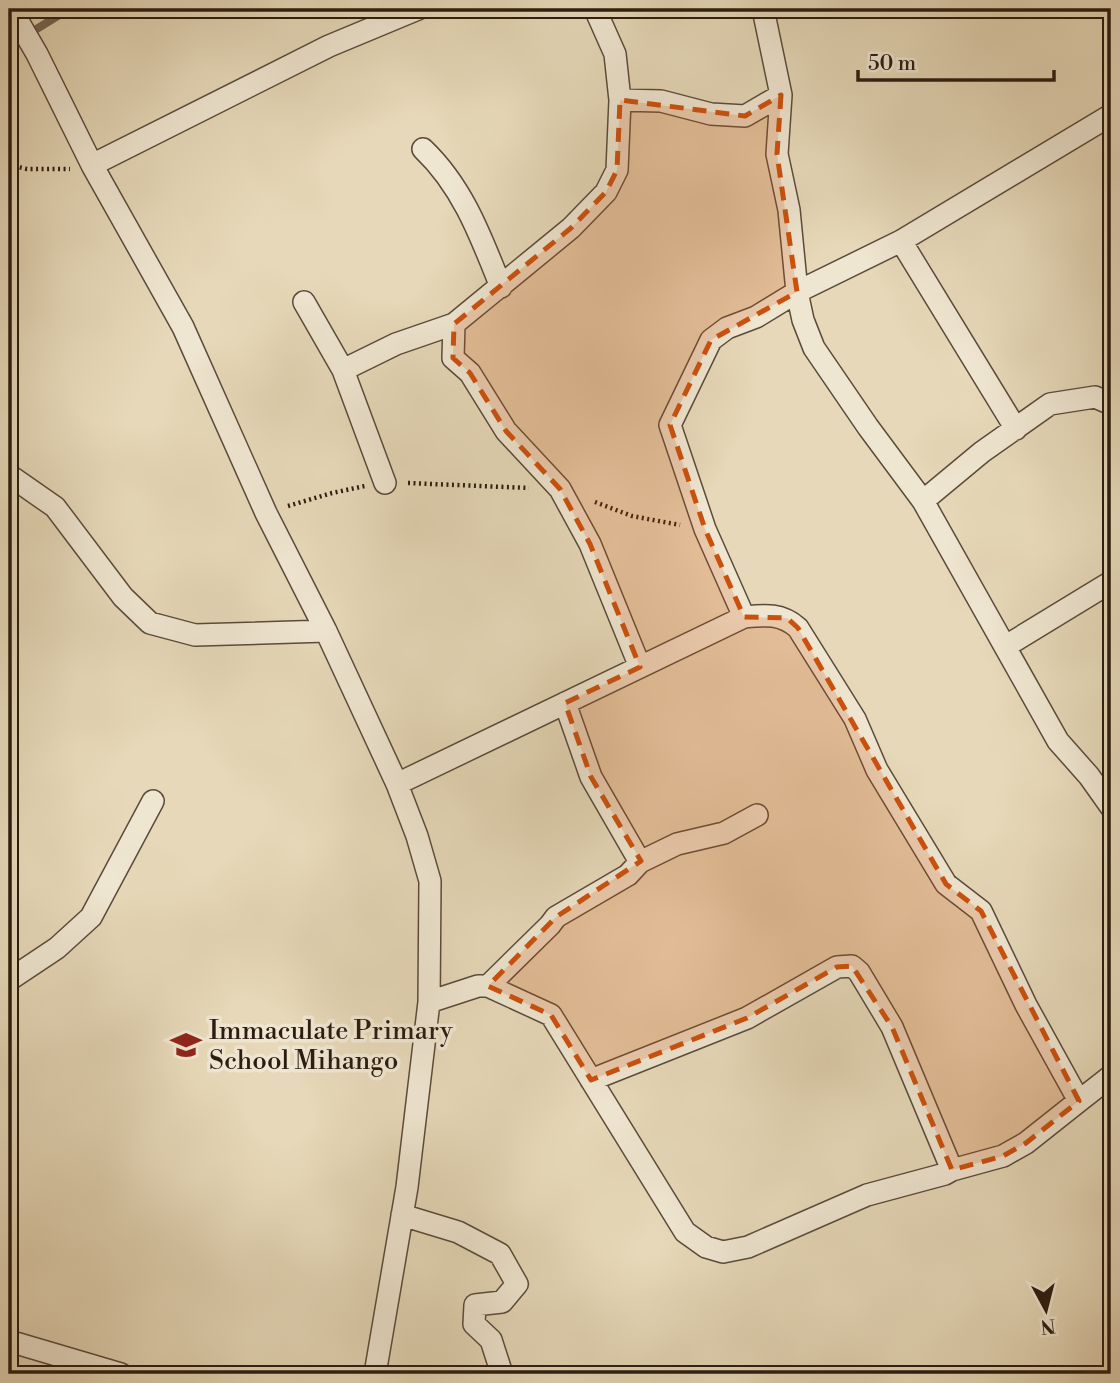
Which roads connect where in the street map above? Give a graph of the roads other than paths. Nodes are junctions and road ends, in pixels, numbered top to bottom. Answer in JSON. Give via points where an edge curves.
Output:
{"nodes":[{"id":1,"x":11,"y":9,"type":"edge"},
{"id":2,"x":418,"y":9,"type":"edge"},
{"id":3,"x":595,"y":9,"type":"edge"},
{"id":4,"x":763,"y":9,"type":"edge"},
{"id":5,"x":781,"y":95,"type":"junction"},
{"id":6,"x":620,"y":100,"type":"junction"},
{"id":7,"x":1111,"y":115,"type":"edge"},
{"id":8,"x":423,"y":149,"type":"dead end"},
{"id":9,"x":92,"y":165,"type":"junction"},
{"id":10,"x":901,"y":241,"type":"junction"},
{"id":11,"x":501,"y":287,"type":"junction"},
{"id":12,"x":797,"y":292,"type":"junction"},
{"id":13,"x":304,"y":302,"type":"dead end"},
{"id":14,"x":454,"y":324,"type":"junction"},
{"id":15,"x":343,"y":370,"type":"junction"},
{"id":16,"x":1111,"y":404,"type":"edge"},
{"id":17,"x":1016,"y":429,"type":"junction"},
{"id":18,"x":9,"y":475,"type":"edge"},
{"id":19,"x":385,"y":482,"type":"road end"},
{"id":20,"x":923,"y":500,"type":"junction"},
{"id":21,"x":1111,"y":582,"type":"edge"},
{"id":22,"x":744,"y":617,"type":"junction"},
{"id":23,"x":327,"y":631,"type":"junction"},
{"id":24,"x":1006,"y":646,"type":"junction"},
{"id":25,"x":640,"y":667,"type":"junction"},
{"id":26,"x":565,"y":703,"type":"junction"},
{"id":27,"x":397,"y":784,"type":"junction"},
{"id":28,"x":153,"y":801,"type":"dead end"},
{"id":29,"x":1110,"y":801,"type":"edge"},
{"id":30,"x":757,"y":815,"type":"dead end"},
{"id":31,"x":640,"y":862,"type":"junction"},
{"id":32,"x":9,"y":980,"type":"edge"},
{"id":33,"x":488,"y":986,"type":"junction"},
{"id":34,"x":429,"y":1002,"type":"junction"},
{"id":35,"x":1111,"y":1076,"type":"edge"},
{"id":36,"x":591,"y":1080,"type":"junction"},
{"id":37,"x":1079,"y":1101,"type":"junction"},
{"id":38,"x":952,"y":1170,"type":"junction"},
{"id":39,"x":402,"y":1215,"type":"junction"},
{"id":40,"x":9,"y":1341,"type":"edge"},
{"id":41,"x":121,"y":1374,"type":"edge"},
{"id":42,"x":375,"y":1374,"type":"edge"},
{"id":43,"x":502,"y":1374,"type":"edge"}],
"edges":[{"from":1,"to":9,"type":"street"},
{"from":2,"to":9,"type":"street","via":[[329,46]]},
{"from":3,"to":6,"type":"street","via":[[615,54]]},
{"from":4,"to":5,"type":"street"},
{"from":5,"to":6,"type":"street","via":[[745,116],[711,114],[661,101]]},
{"from":5,"to":12,"type":"street","via":[[776,155],[789,210]]},
{"from":6,"to":11,"type":"street","via":[[617,170],[606,192]]},
{"from":7,"to":10,"type":"street"},
{"from":8,"to":11,"type":"street","via":[[441,166],[476,223]]},
{"from":9,"to":23,"type":"street","via":[[183,327],[266,513]]},
{"from":10,"to":12,"type":"street"},
{"from":10,"to":17,"type":"street"},
{"from":11,"to":14,"type":"street"},
{"from":12,"to":20,"type":"street","via":[[814,348]]},
{"from":12,"to":22,"type":"street","via":[[711,340],[670,425],[705,529]]},
{"from":13,"to":15,"type":"street"},
{"from":14,"to":15,"type":"street","via":[[396,344]]},
{"from":14,"to":25,"type":"street","via":[[453,358],[470,373],[506,431],[561,489],[590,544]]},
{"from":15,"to":19,"type":"street"},
{"from":16,"to":17,"type":"street","via":[[1095,397],[1050,404]]},
{"from":17,"to":20,"type":"street"},
{"from":18,"to":23,"type":"street","via":[[55,507],[149,623],[195,635]]},
{"from":20,"to":24,"type":"street"},
{"from":21,"to":24,"type":"street"},
{"from":22,"to":25,"type":"street"},
{"from":22,"to":37,"type":"street","via":[[787,618],[798,628],[855,719],[877,770],[946,884],[981,911]]},
{"from":23,"to":27,"type":"street"},
{"from":24,"to":29,"type":"street","via":[[1058,741]]},
{"from":25,"to":26,"type":"street"},
{"from":26,"to":27,"type":"street"},
{"from":26,"to":31,"type":"street","via":[[592,777]]},
{"from":27,"to":34,"type":"street","via":[[430,881]]},
{"from":28,"to":32,"type":"street","via":[[91,917],[57,948]]},
{"from":30,"to":31,"type":"street","via":[[724,833],[677,844]]},
{"from":31,"to":33,"type":"street","via":[[628,875],[556,917]]},
{"from":33,"to":34,"type":"street"},
{"from":33,"to":36,"type":"street","via":[[551,1015]]},
{"from":34,"to":39,"type":"street"},
{"from":35,"to":37,"type":"street"},
{"from":36,"to":38,"type":"street","via":[[685,1232],[723,1252],[748,1247],[867,1195]]},
{"from":36,"to":38,"type":"street","via":[[747,1018],[837,967],[852,966],[892,1027]]},
{"from":37,"to":38,"type":"street","via":[[1003,1156]]},
{"from":39,"to":42,"type":"street"},
{"from":39,"to":43,"type":"street","via":[[458,1232],[500,1254],[517,1284],[502,1302],[475,1305],[474,1324],[491,1340]]},
{"from":40,"to":41,"type":"street"}]}
